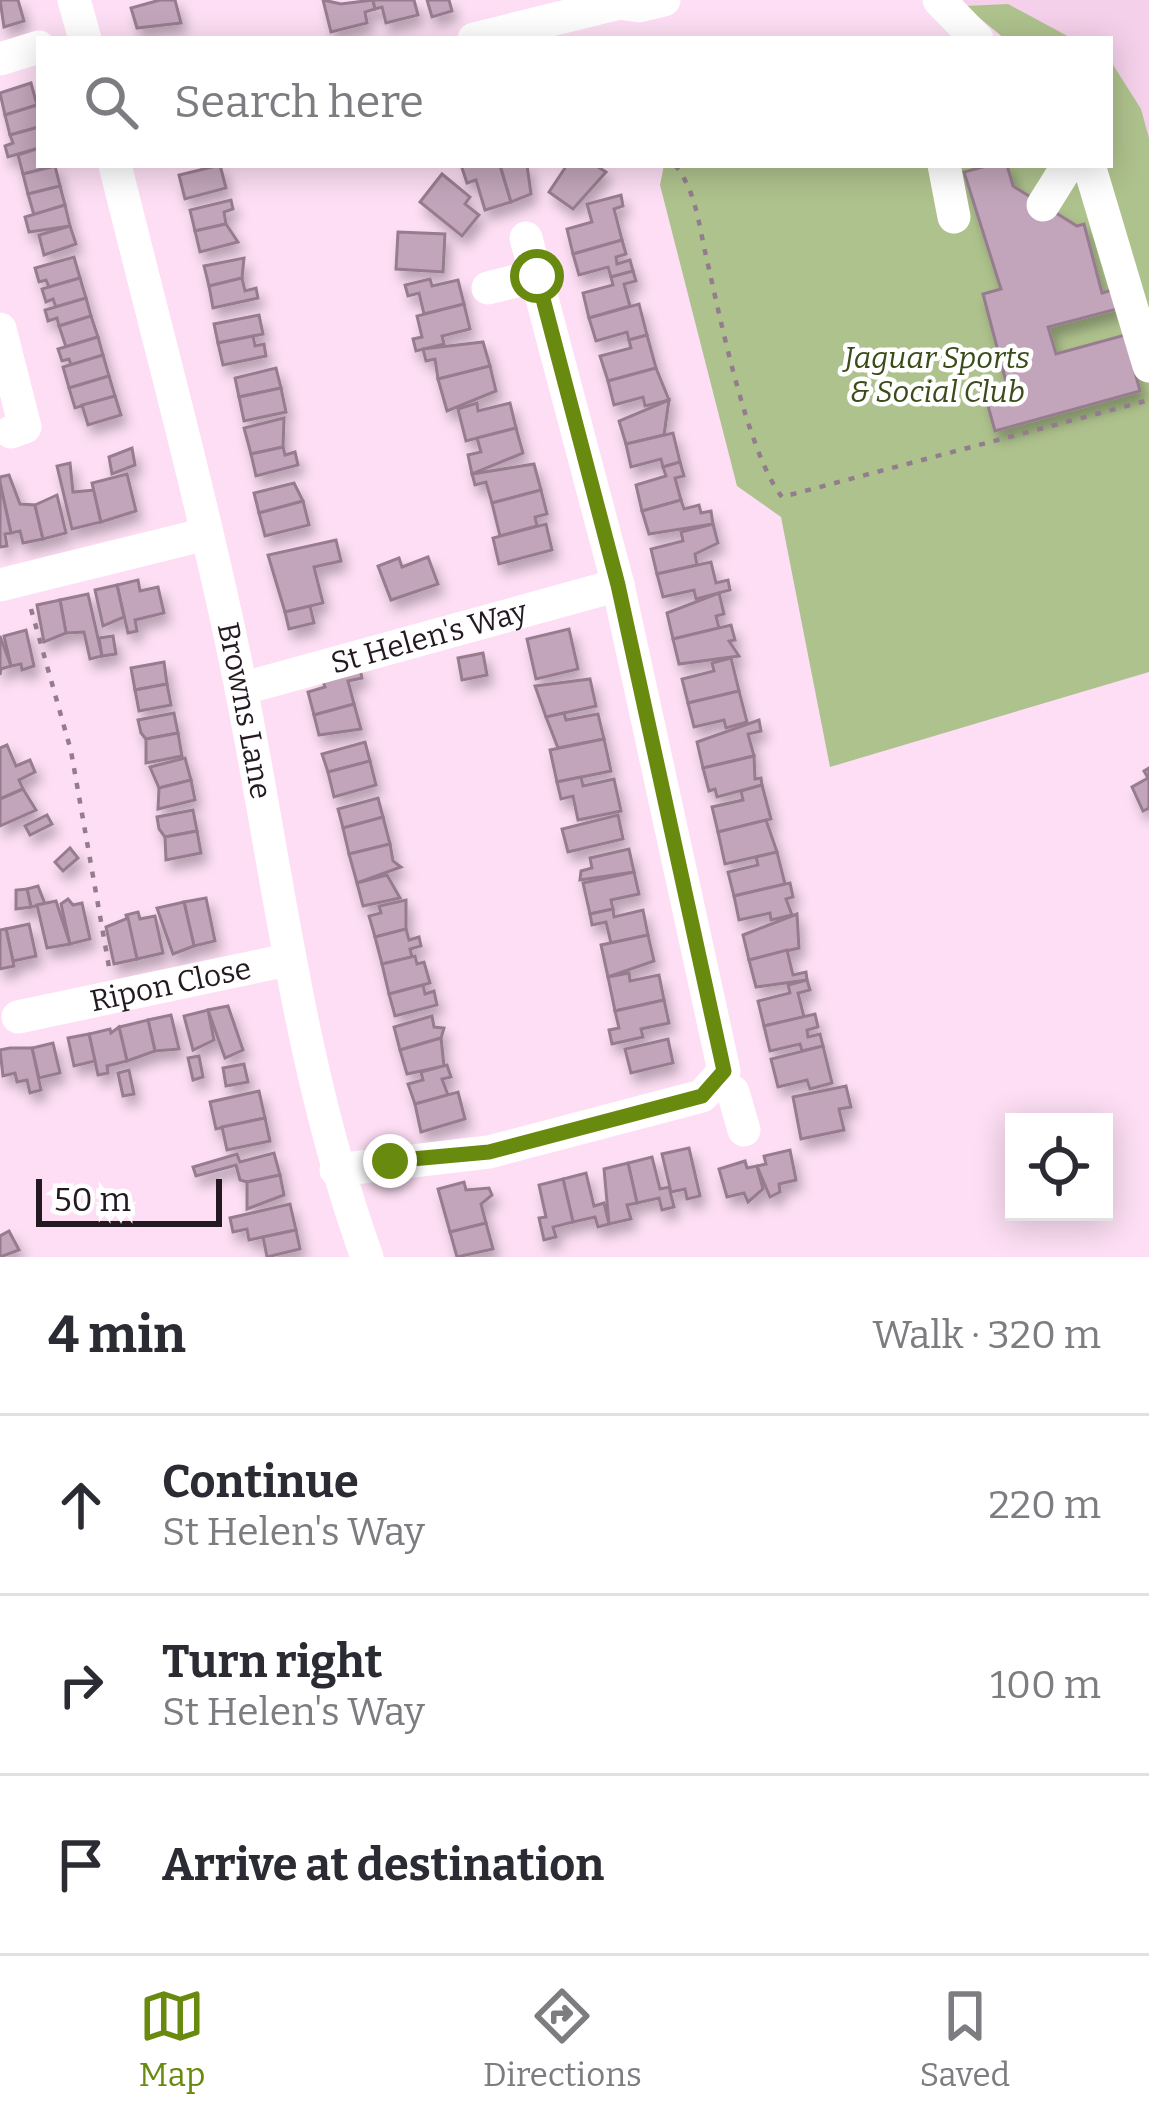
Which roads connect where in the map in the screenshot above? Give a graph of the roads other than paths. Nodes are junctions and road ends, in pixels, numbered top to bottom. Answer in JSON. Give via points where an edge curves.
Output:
{"nodes":[{"id":1,"x":74,"y":0,"type":"edge"},
{"id":2,"x":664,"y":0,"type":"edge"},
{"id":3,"x":939,"y":0,"type":"edge"},
{"id":4,"x":544,"y":10,"type":"edge"},
{"id":5,"x":78,"y":36,"type":"edge"},
{"id":6,"x":481,"y":36,"type":"edge"},
{"id":7,"x":973,"y":36,"type":"edge"},
{"id":8,"x":36,"y":48,"type":"edge"},
{"id":9,"x":0,"y":59,"type":"edge"},
{"id":10,"x":117,"y":168,"type":"edge"},
{"id":11,"x":945,"y":168,"type":"edge"},
{"id":12,"x":1066,"y":168,"type":"edge"},
{"id":13,"x":1090,"y":168,"type":"edge"},
{"id":14,"x":1043,"y":205,"type":"dead end"},
{"id":15,"x":954,"y":217,"type":"dead end"},
{"id":16,"x":526,"y":238,"type":"dead end"},
{"id":17,"x":537,"y":276,"type":"junction"},
{"id":18,"x":488,"y":287,"type":"dead end"},
{"id":19,"x":0,"y":329,"type":"edge"},
{"id":20,"x":1149,"y":366,"type":"edge"},
{"id":21,"x":10,"y":432,"type":"dead end"},
{"id":22,"x":206,"y":535,"type":"junction"},
{"id":23,"x":12,"y":583,"type":"edge"},
{"id":24,"x":618,"y":585,"type":"junction"},
{"id":25,"x":241,"y":689,"type":"junction"},
{"id":26,"x":287,"y":960,"type":"junction"},
{"id":27,"x":18,"y":1017,"type":"dead end"},
{"id":28,"x":718,"y":1082,"type":"junction"},
{"id":29,"x":744,"y":1130,"type":"dead end"},
{"id":30,"x":336,"y":1170,"type":"junction"},
{"id":31,"x":367,"y":1257,"type":"edge"}],
"edges":[{"from":1,"to":5,"type":"street"},
{"from":2,"to":4,"type":"street"},
{"from":3,"to":7,"type":"street"},
{"from":4,"to":6,"type":"street"},
{"from":8,"to":9,"type":"street"},
{"from":10,"to":22,"type":"street","name":"Browns Lane"},
{"from":11,"to":15,"type":"street"},
{"from":12,"to":14,"type":"street"},
{"from":13,"to":20,"type":"street"},
{"from":16,"to":17,"type":"street"},
{"from":17,"to":18,"type":"street"},
{"from":17,"to":24,"type":"street"},
{"from":19,"to":21,"type":"street","via":[[25,428]]},
{"from":22,"to":23,"type":"street"},
{"from":22,"to":25,"type":"street","name":"Browns Lane"},
{"from":24,"to":25,"type":"street","name":"St Helen's Way"},
{"from":24,"to":28,"type":"street","via":[[725,1059]]},
{"from":25,"to":26,"type":"street","name":"Browns Lane"},
{"from":26,"to":27,"type":"street","name":"Ripon Close","via":[[114,996],[51,993]]},
{"from":26,"to":30,"type":"street","name":"Browns Lane"},
{"from":28,"to":29,"type":"street","via":[[733,1092]]},
{"from":28,"to":30,"type":"street","via":[[702,1096],[489,1152]]},
{"from":30,"to":31,"type":"street","name":"Browns Lane"}]}
